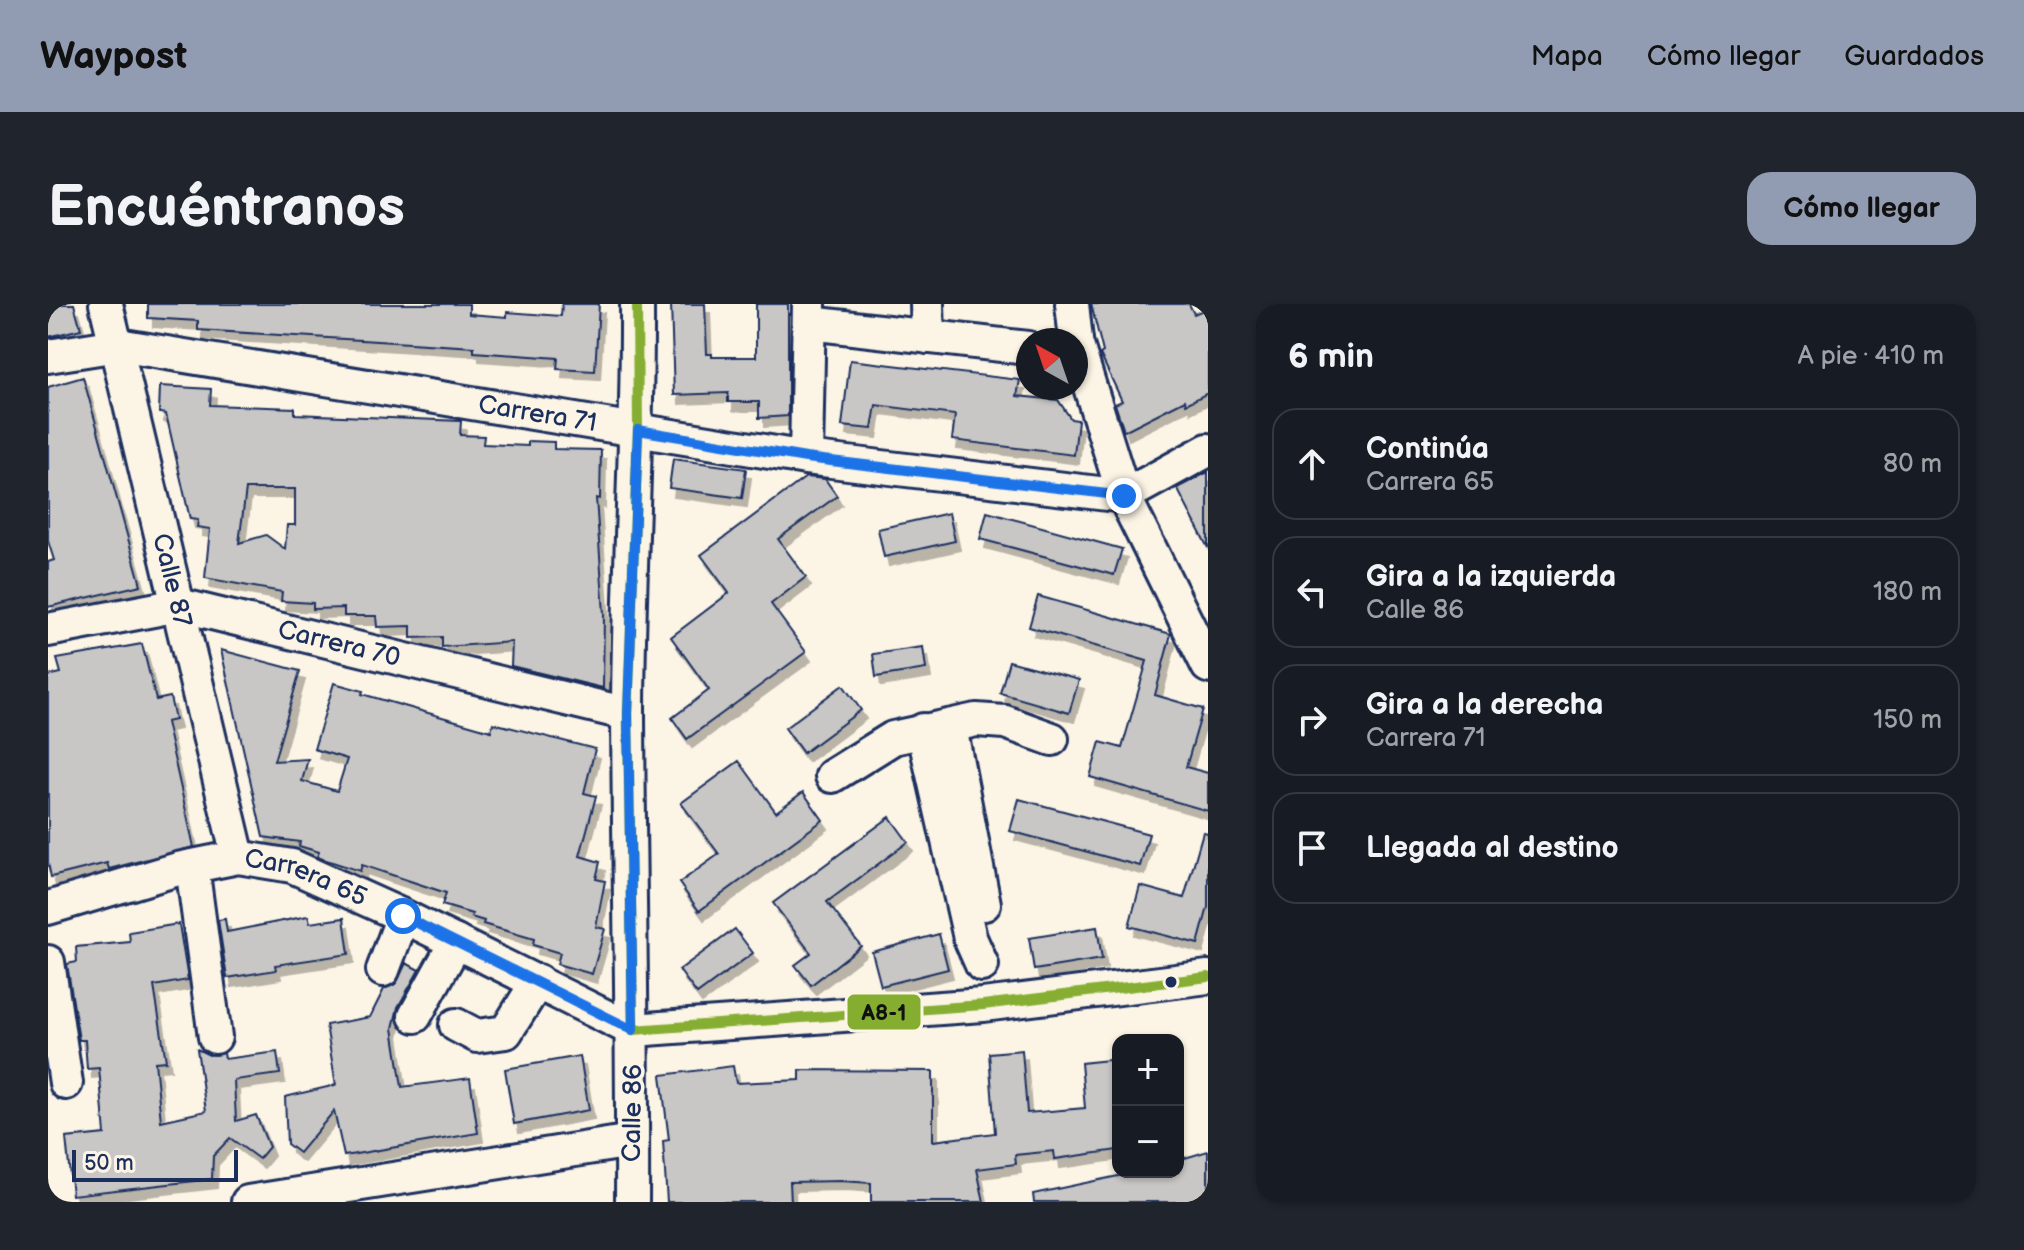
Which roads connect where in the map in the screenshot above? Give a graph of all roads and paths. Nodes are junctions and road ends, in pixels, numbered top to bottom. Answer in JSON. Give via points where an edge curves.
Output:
{"nodes":[{"id":1,"x":106,"y":304,"type":"edge"},
{"id":2,"x":637,"y":304,"type":"edge"},
{"id":3,"x":927,"y":304,"type":"edge"},
{"id":4,"x":1072,"y":304,"type":"edge"},
{"id":5,"x":809,"y":313,"type":"edge"},
{"id":6,"x":1074,"y":328,"type":"edge"},
{"id":7,"x":928,"y":337,"type":"junction"},
{"id":8,"x":118,"y":345,"type":"junction"},
{"id":9,"x":1016,"y":347,"type":"edge"},
{"id":10,"x":48,"y":356,"type":"edge"},
{"id":11,"x":1088,"y":384,"type":"edge"},
{"id":12,"x":638,"y":430,"type":"junction"},
{"id":13,"x":1208,"y":450,"type":"edge"},
{"id":14,"x":806,"y":458,"type":"junction"},
{"id":15,"x":1124,"y":496,"type":"junction"},
{"id":16,"x":179,"y":605,"type":"junction"},
{"id":17,"x":48,"y":630,"type":"edge"},
{"id":18,"x":1208,"y":666,"type":"edge"},
{"id":19,"x":628,"y":714,"type":"junction"},
{"id":20,"x":937,"y":728,"type":"junction"},
{"id":21,"x":1052,"y":739,"type":"dead end"},
{"id":22,"x":832,"y":776,"type":"dead end"},
{"id":23,"x":238,"y":857,"type":"junction"},
{"id":24,"x":192,"y":866,"type":"junction"},
{"id":25,"x":48,"y":908,"type":"edge"},
{"id":26,"x":403,"y":916,"type":"junction"},
{"id":27,"x":456,"y":942,"type":"junction"},
{"id":28,"x":48,"y":962,"type":"edge"},
{"id":29,"x":383,"y":970,"type":"dead end"},
{"id":30,"x":1208,"y":977,"type":"edge"},
{"id":31,"x":538,"y":981,"type":"junction"},
{"id":32,"x":415,"y":1016,"type":"dead end"},
{"id":33,"x":456,"y":1025,"type":"dead end"},
{"id":34,"x":633,"y":1030,"type":"junction"},
{"id":35,"x":215,"y":1037,"type":"dead end"},
{"id":36,"x":66,"y":1083,"type":"dead end"},
{"id":37,"x":632,"y":1141,"type":"junction"},
{"id":38,"x":248,"y":1202,"type":"edge"},
{"id":39,"x":632,"y":1202,"type":"edge"}],
"edges":[{"from":1,"to":8,"type":"street","name":"Calle 87"},
{"from":2,"to":12,"type":"street","name":"Calle 86"},
{"from":3,"to":7,"type":"street"},
{"from":4,"to":6,"type":"street"},
{"from":5,"to":7,"type":"street"},
{"from":5,"to":14,"type":"street"},
{"from":7,"to":9,"type":"street"},
{"from":8,"to":10,"type":"street","name":"Carrera 71"},
{"from":8,"to":12,"type":"street","name":"Carrera 71"},
{"from":8,"to":16,"type":"street","name":"Calle 87"},
{"from":11,"to":15,"type":"street"},
{"from":12,"to":14,"type":"street","name":"Carrera 71"},
{"from":12,"to":19,"type":"street","name":"Calle 86"},
{"from":13,"to":15,"type":"street"},
{"from":14,"to":15,"type":"street","name":"Carrera 71"},
{"from":15,"to":18,"type":"street"},
{"from":16,"to":17,"type":"street","name":"Carrera 70"},
{"from":16,"to":19,"type":"street","name":"Carrera 70"},
{"from":16,"to":23,"type":"street","name":"Calle 87"},
{"from":19,"to":34,"type":"street","name":"Calle 86"},
{"from":20,"to":20,"type":"street","via":[[970,938],[982,965],[989,943],[987,919]]},
{"from":20,"to":21,"type":"street","via":[[991,719]]},
{"from":20,"to":22,"type":"street","via":[[878,745]]},
{"from":23,"to":24,"type":"street","name":"Carrera 65"},
{"from":23,"to":26,"type":"street","name":"Carrera 65","via":[[292,866]]},
{"from":24,"to":25,"type":"street","name":"Carrera 65"},
{"from":24,"to":35,"type":"street"},
{"from":26,"to":27,"type":"street","name":"Carrera 65"},
{"from":26,"to":29,"type":"street"},
{"from":27,"to":31,"type":"street","name":"Carrera 65"},
{"from":27,"to":32,"type":"street"},
{"from":28,"to":36,"type":"street"},
{"from":30,"to":34,"type":"street","via":[[983,1005]]},
{"from":31,"to":33,"type":"street","via":[[506,1032],[477,1036]]},
{"from":31,"to":34,"type":"street","name":"Carrera 65"},
{"from":34,"to":37,"type":"street","name":"Calle 86"},
{"from":37,"to":38,"type":"street"},
{"from":37,"to":39,"type":"street","name":"Calle 86"}]}
